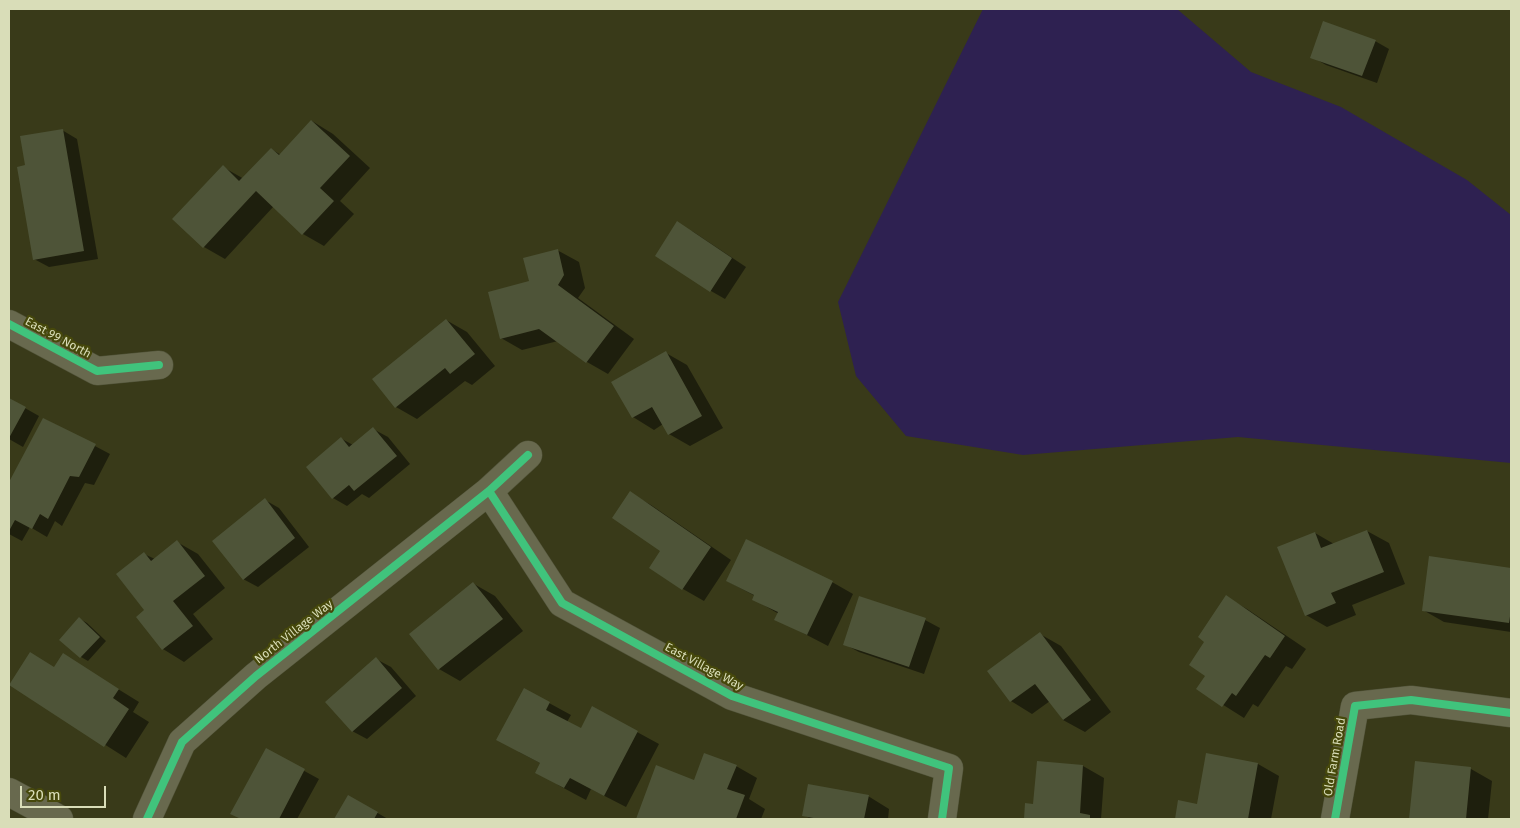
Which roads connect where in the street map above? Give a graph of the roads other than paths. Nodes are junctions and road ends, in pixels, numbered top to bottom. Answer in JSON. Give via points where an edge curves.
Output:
{"nodes":[{"id":1,"x":9,"y":324,"type":"edge"},
{"id":2,"x":159,"y":365,"type":"dead end"},
{"id":3,"x":528,"y":455,"type":"dead end"},
{"id":4,"x":489,"y":491,"type":"junction"},
{"id":5,"x":1511,"y":713,"type":"edge"},
{"id":6,"x":9,"y":792,"type":"edge"},
{"id":7,"x":59,"y":819,"type":"edge"},
{"id":8,"x":147,"y":819,"type":"edge"},
{"id":9,"x":942,"y":819,"type":"edge"},
{"id":10,"x":1335,"y":819,"type":"edge"}],
"edges":[{"from":1,"to":2,"type":"street","name":"East 99 North","via":[[98,371]]},
{"from":3,"to":4,"type":"street","name":"North Village Way"},
{"from":4,"to":8,"type":"street","name":"North Village Way","via":[[256,676],[182,742]]},
{"from":4,"to":9,"type":"street","name":"East Village Way","via":[[562,603],[732,696],[949,768]]},
{"from":5,"to":10,"type":"street","name":"Old Farm Road","via":[[1411,700],[1355,706]]},
{"from":6,"to":7,"type":"street"}]}
